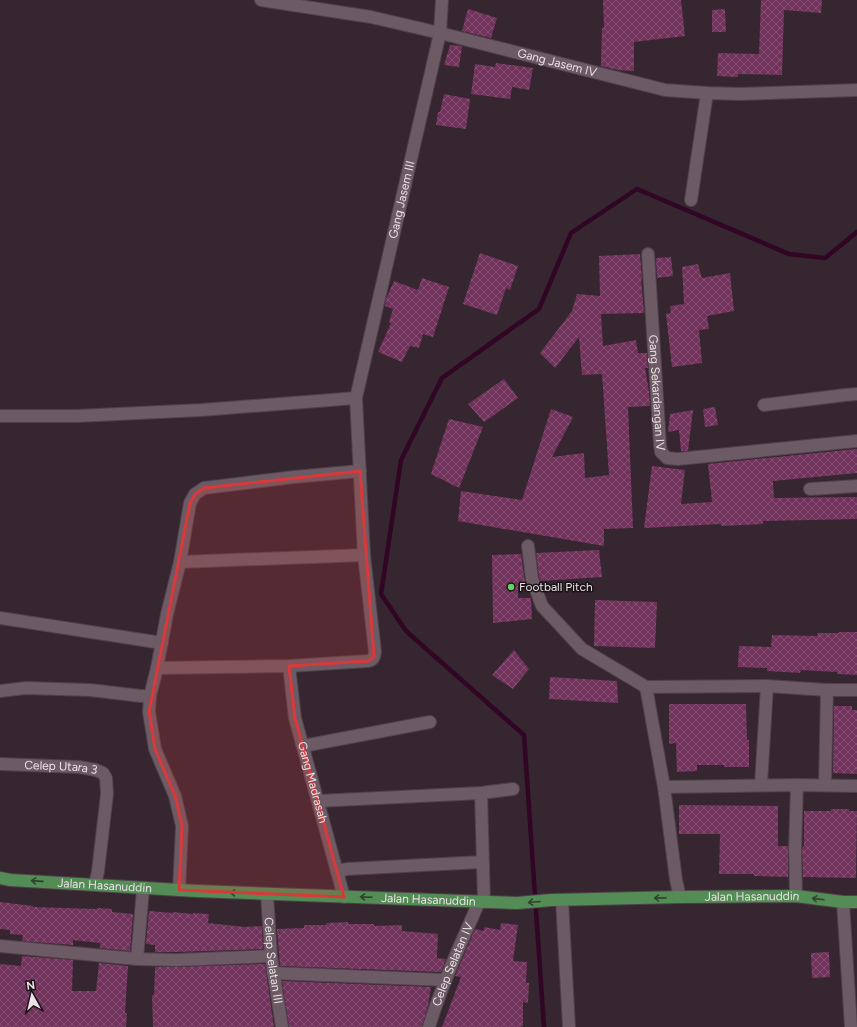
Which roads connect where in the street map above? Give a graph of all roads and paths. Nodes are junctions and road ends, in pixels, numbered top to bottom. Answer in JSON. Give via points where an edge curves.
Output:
{"nodes":[{"id":1,"x":261,"y":0,"type":"edge"},
{"id":2,"x":442,"y":0,"type":"edge"},
{"id":3,"x":440,"y":32,"type":"junction"},
{"id":4,"x":857,"y":90,"type":"edge"},
{"id":5,"x":707,"y":93,"type":"junction"},
{"id":6,"x":691,"y":200,"type":"dead end"},
{"id":7,"x":648,"y":254,"type":"dead end"},
{"id":8,"x":857,"y":394,"type":"edge"},
{"id":9,"x":356,"y":398,"type":"junction"},
{"id":10,"x":764,"y":405,"type":"dead end"},
{"id":11,"x":0,"y":416,"type":"edge"},
{"id":12,"x":857,"y":441,"type":"edge"},
{"id":13,"x":360,"y":471,"type":"junction"},
{"id":14,"x":857,"y":486,"type":"edge"},
{"id":15,"x":810,"y":489,"type":"dead end"},
{"id":16,"x":528,"y":546,"type":"dead end"},
{"id":17,"x":364,"y":555,"type":"junction"},
{"id":18,"x":180,"y":562,"type":"junction"},
{"id":19,"x":0,"y":618,"type":"edge"},
{"id":20,"x":162,"y":643,"type":"junction"},
{"id":21,"x":289,"y":666,"type":"junction"},
{"id":22,"x":157,"y":668,"type":"junction"},
{"id":23,"x":767,"y":686,"type":"junction"},
{"id":24,"x":646,"y":687,"type":"junction"},
{"id":25,"x":827,"y":690,"type":"junction"},
{"id":26,"x":857,"y":690,"type":"edge"},
{"id":27,"x":0,"y":691,"type":"edge"},
{"id":28,"x":150,"y":696,"type":"junction"},
{"id":29,"x":430,"y":722,"type":"dead end"},
{"id":30,"x":303,"y":746,"type":"junction"},
{"id":31,"x":0,"y":764,"type":"edge"},
{"id":32,"x":825,"y":784,"type":"junction"},
{"id":33,"x":761,"y":785,"type":"junction"},
{"id":34,"x":797,"y":785,"type":"junction"},
{"id":35,"x":857,"y":786,"type":"edge"},
{"id":36,"x":664,"y":787,"type":"junction"},
{"id":37,"x":513,"y":789,"type":"dead end"},
{"id":38,"x":481,"y":792,"type":"junction"},
{"id":39,"x":318,"y":801,"type":"junction"},
{"id":40,"x":482,"y":862,"type":"junction"},
{"id":41,"x":337,"y":871,"type":"junction"},
{"id":42,"x":0,"y":878,"type":"edge"},
{"id":43,"x":95,"y":885,"type":"junction"},
{"id":44,"x":143,"y":889,"type":"junction"},
{"id":45,"x":179,"y":890,"type":"junction"},
{"id":46,"x":267,"y":894,"type":"junction"},
{"id":47,"x":344,"y":896,"type":"junction"},
{"id":48,"x":796,"y":896,"type":"junction"},
{"id":49,"x":680,"y":897,"type":"junction"},
{"id":50,"x":557,"y":900,"type":"junction"},
{"id":51,"x":482,"y":902,"type":"junction"},
{"id":52,"x":843,"y":902,"type":"junction"},
{"id":53,"x":857,"y":902,"type":"edge"},
{"id":54,"x":0,"y":946,"type":"edge"},
{"id":55,"x":271,"y":956,"type":"junction"},
{"id":56,"x":137,"y":959,"type":"junction"},
{"id":57,"x":273,"y":973,"type":"junction"},
{"id":58,"x":446,"y":980,"type":"junction"},
{"id":59,"x":282,"y":1027,"type":"edge"},
{"id":60,"x":429,"y":1027,"type":"edge"},
{"id":61,"x":569,"y":1027,"type":"edge"},
{"id":62,"x":851,"y":1027,"type":"edge"}],
"edges":[{"from":1,"to":3,"type":"street","name":"Gang Jasem IV","via":[[371,17]]},
{"from":2,"to":3,"type":"street","name":"Gang Jasem III"},
{"from":3,"to":5,"type":"street","name":"Gang Jasem IV","via":[[665,90]]},
{"from":3,"to":9,"type":"street","name":"Gang Jasem III"},
{"from":4,"to":5,"type":"street","name":"Gang Jasem IV"},
{"from":5,"to":6,"type":"street"},
{"from":7,"to":12,"type":"street","name":"Gang Sekardangan IV","via":[[660,445],[661,452],[667,458]]},
{"from":8,"to":10,"type":"street"},
{"from":9,"to":11,"type":"street","via":[[201,410],[77,416]]},
{"from":9,"to":13,"type":"street","name":"Gang Jasem III"},
{"from":13,"to":17,"type":"street","name":"Gang Jasem III"},
{"from":13,"to":18,"type":"street","via":[[204,488],[195,494],[190,503]]},
{"from":14,"to":15,"type":"street"},
{"from":16,"to":24,"type":"street","via":[[532,579],[542,606],[582,649]]},
{"from":17,"to":18,"type":"street"},
{"from":17,"to":21,"type":"street","name":"Gang Jasem III","via":[[375,652],[372,660]]},
{"from":18,"to":20,"type":"street"},
{"from":19,"to":20,"type":"street"},
{"from":20,"to":22,"type":"street"},
{"from":21,"to":22,"type":"street"},
{"from":21,"to":30,"type":"street","name":"Gang Madrasah","via":[[295,718]]},
{"from":22,"to":28,"type":"street"},
{"from":23,"to":24,"type":"street"},
{"from":23,"to":25,"type":"street"},
{"from":23,"to":33,"type":"street"},
{"from":24,"to":36,"type":"street"},
{"from":25,"to":26,"type":"street"},
{"from":25,"to":32,"type":"street"},
{"from":27,"to":28,"type":"street","via":[[26,688],[90,690]]},
{"from":28,"to":45,"type":"street","via":[[149,712],[155,749],[176,796],[182,826]]},
{"from":29,"to":30,"type":"street"},
{"from":30,"to":39,"type":"street","name":"Gang Madrasah"},
{"from":31,"to":43,"type":"street","name":"Celep Utara 3","via":[[79,767],[103,773],[106,778],[107,794]]},
{"from":32,"to":34,"type":"street"},
{"from":32,"to":35,"type":"street"},
{"from":33,"to":34,"type":"street"},
{"from":33,"to":36,"type":"street"},
{"from":34,"to":48,"type":"street"},
{"from":36,"to":49,"type":"street"},
{"from":37,"to":38,"type":"street"},
{"from":38,"to":39,"type":"street"},
{"from":38,"to":40,"type":"street"},
{"from":39,"to":41,"type":"street","name":"Gang Madrasah"},
{"from":40,"to":41,"type":"street"},
{"from":40,"to":51,"type":"street"},
{"from":41,"to":47,"type":"street","name":"Gang Madrasah"},
{"from":43,"to":42,"type":"main road","name":"Jalan Hasanuddin","one_way":true},
{"from":43,"to":44,"type":"main road","name":"Jalan Hasanuddin"},
{"from":44,"to":45,"type":"main road","name":"Jalan Hasanuddin"},
{"from":44,"to":56,"type":"street"},
{"from":46,"to":45,"type":"main road","name":"Jalan Hasanuddin","one_way":true},
{"from":46,"to":47,"type":"main road","name":"Jalan Hasanuddin"},
{"from":46,"to":55,"type":"street","name":"Celep Selatan III"},
{"from":51,"to":47,"type":"main road","name":"Jalan Hasanuddin","one_way":true},
{"from":48,"to":49,"type":"main road","name":"Jalan Hasanuddin"},
{"from":52,"to":48,"type":"main road","name":"Jalan Hasanuddin","one_way":true},
{"from":49,"to":50,"type":"main road","name":"Jalan Hasanuddin","one_way":true},
{"from":50,"to":51,"type":"main road","name":"Jalan Hasanuddin","one_way":true},
{"from":50,"to":61,"type":"street"},
{"from":51,"to":58,"type":"street","name":"Celep Selatan IV","via":[[458,949]]},
{"from":52,"to":53,"type":"main road","name":"Jalan Hasanuddin"},
{"from":52,"to":62,"type":"street"},
{"from":54,"to":56,"type":"street"},
{"from":55,"to":56,"type":"street"},
{"from":55,"to":57,"type":"street","name":"Celep Selatan III"},
{"from":57,"to":58,"type":"street"},
{"from":57,"to":59,"type":"street","name":"Celep Selatan III"},
{"from":58,"to":60,"type":"street","name":"Celep Selatan IV"}]}
